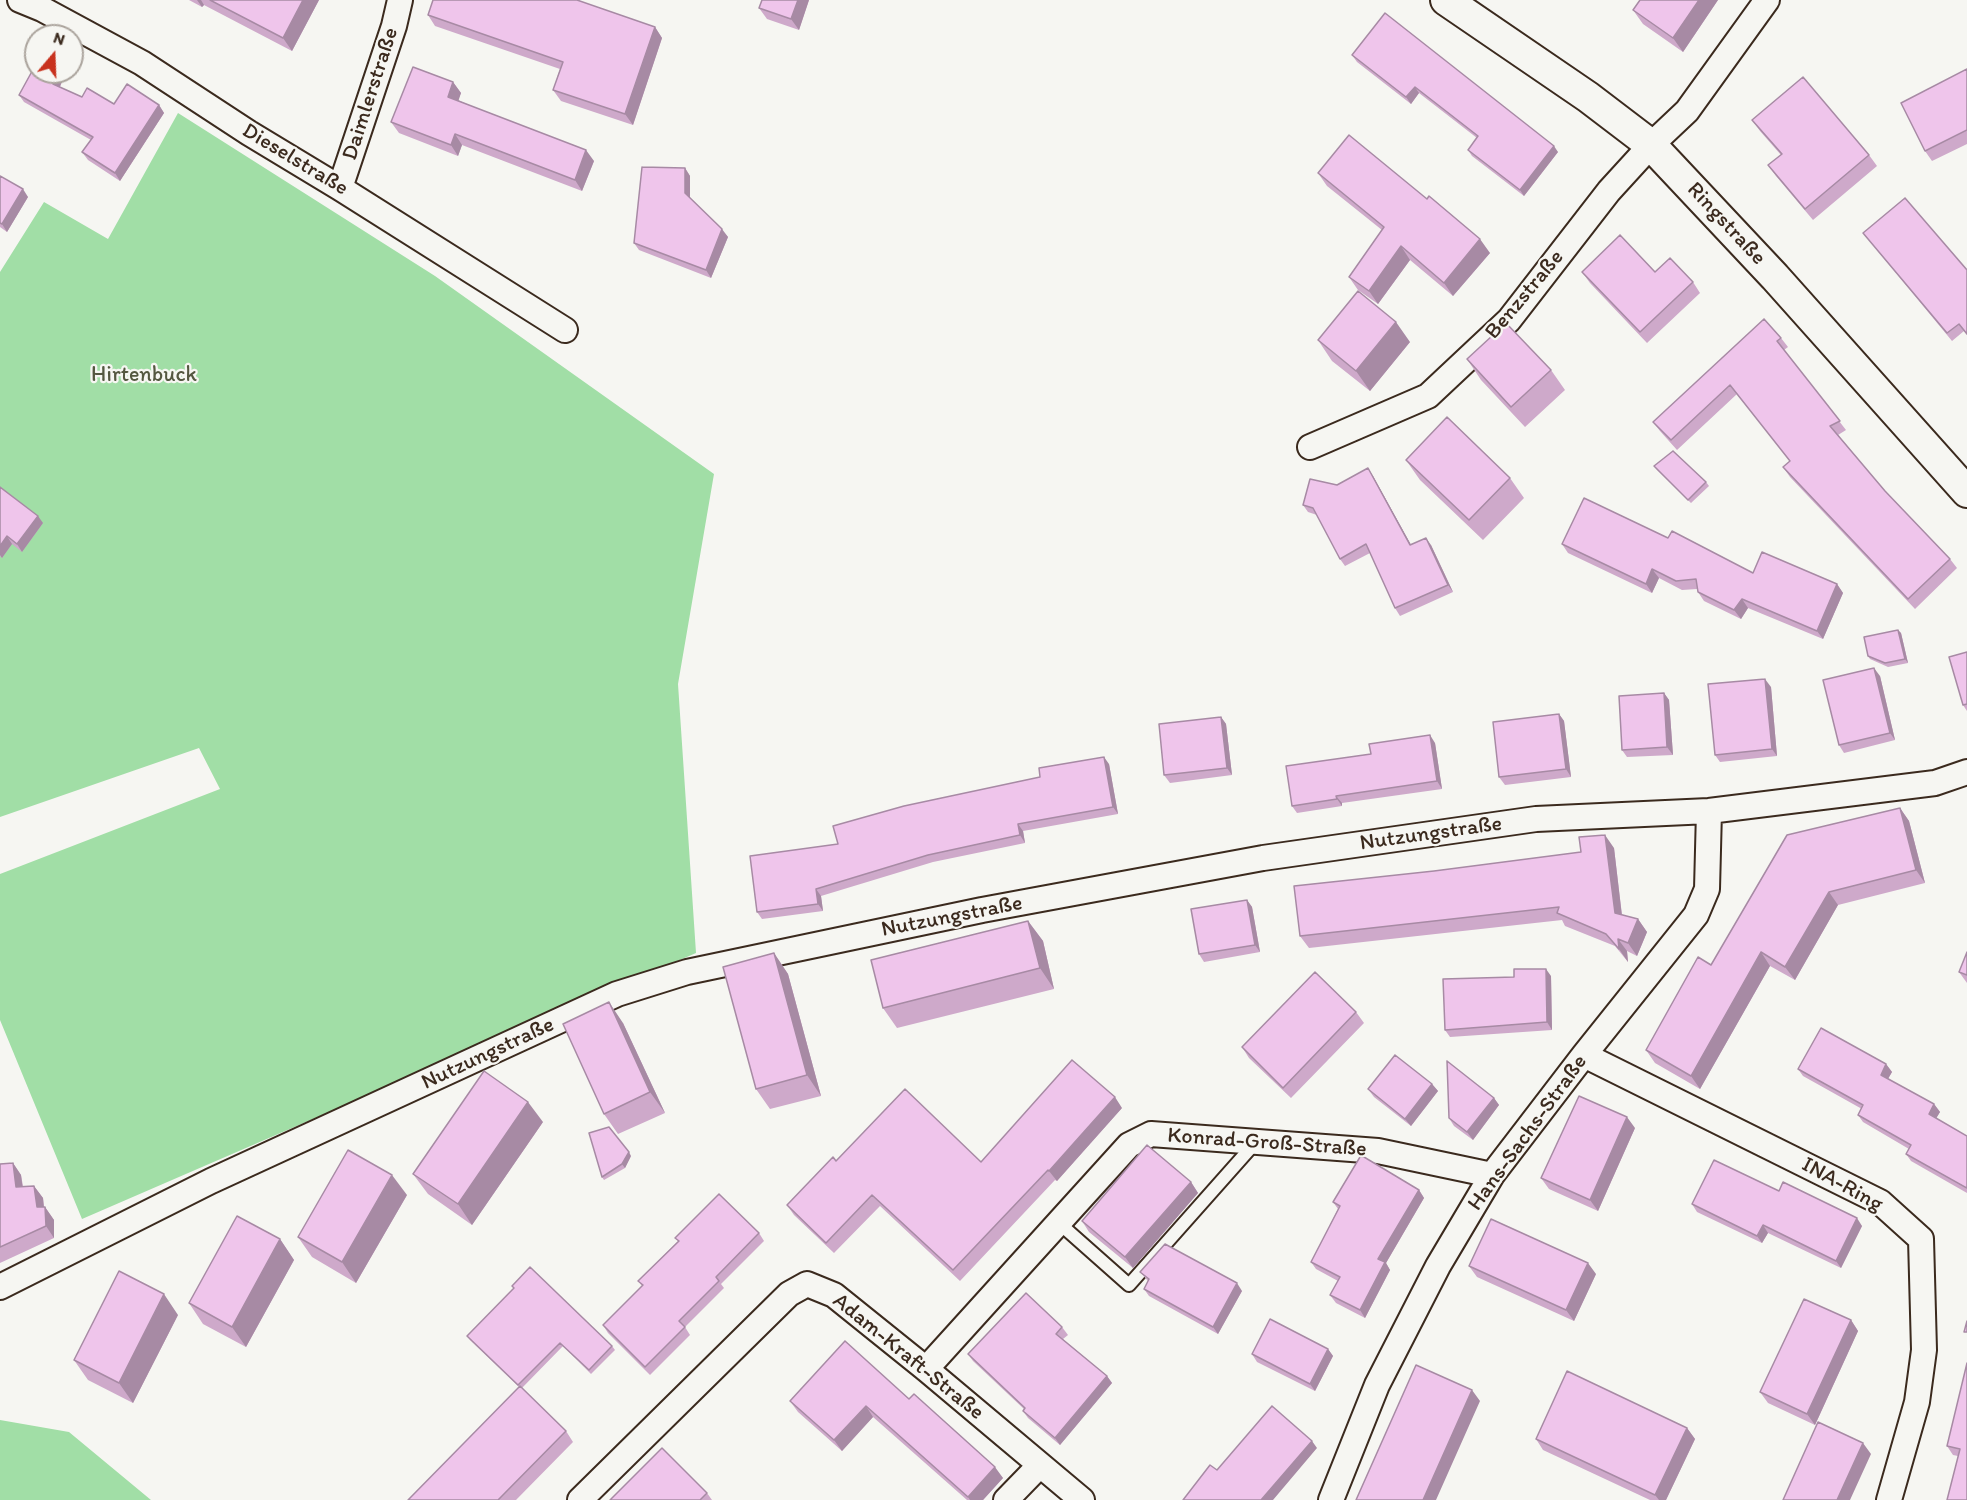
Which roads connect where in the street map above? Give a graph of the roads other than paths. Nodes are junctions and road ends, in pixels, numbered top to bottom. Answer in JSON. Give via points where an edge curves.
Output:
{"nodes":[{"id":1,"x":20,"y":0,"type":"edge"},
{"id":2,"x":400,"y":0,"type":"edge"},
{"id":3,"x":1446,"y":0,"type":"edge"},
{"id":4,"x":1767,"y":0,"type":"edge"},
{"id":5,"x":1652,"y":145,"type":"junction"},
{"id":6,"x":340,"y":188,"type":"junction"},
{"id":7,"x":565,"y":330,"type":"dead end"},
{"id":8,"x":1310,"y":447,"type":"dead end"},
{"id":9,"x":1967,"y":492,"type":"edge"},
{"id":10,"x":1967,"y":772,"type":"edge"},
{"id":11,"x":1709,"y":811,"type":"junction"},
{"id":12,"x":1584,"y":1055,"type":"junction"},
{"id":13,"x":1256,"y":1142,"type":"junction"},
{"id":14,"x":1492,"y":1175,"type":"junction"},
{"id":15,"x":1059,"y":1222,"type":"junction"},
{"id":16,"x":0,"y":1287,"type":"edge"},
{"id":17,"x":926,"y":1369,"type":"junction"},
{"id":18,"x":1040,"y":1465,"type":"junction"},
{"id":19,"x":580,"y":1500,"type":"edge"},
{"id":20,"x":1006,"y":1500,"type":"edge"},
{"id":21,"x":1082,"y":1500,"type":"edge"},
{"id":22,"x":1331,"y":1500,"type":"edge"},
{"id":23,"x":1889,"y":1500,"type":"edge"}],
"edges":[{"from":1,"to":6,"type":"street","name":"Dieselstraße","via":[[142,63]]},
{"from":2,"to":6,"type":"street","name":"Daimlerstraße"},
{"from":3,"to":5,"type":"street","name":"Ringstraße"},
{"from":4,"to":5,"type":"street","name":"Benzstraße","via":[[1687,111]]},
{"from":5,"to":8,"type":"street","name":"Benzstraße","via":[[1610,191],[1509,320],[1428,396]]},
{"from":5,"to":9,"type":"street","name":"Ringstraße"},
{"from":6,"to":7,"type":"street","name":"Dieselstraße"},
{"from":10,"to":11,"type":"street","name":"Nutzungstraße","via":[[1935,783]]},
{"from":11,"to":12,"type":"street","name":"Hans-Sachs-Straße","via":[[1707,889],[1696,915]]},
{"from":11,"to":16,"type":"street","name":"Nutzungstraße","via":[[1536,819],[1263,858],[982,910],[687,972],[617,994],[211,1181]]},
{"from":12,"to":14,"type":"street","name":"Hans-Sachs-Straße"},
{"from":12,"to":23,"type":"street","name":"INA-Ring","via":[[1880,1202],[1921,1239],[1924,1350],[1917,1402]]},
{"from":13,"to":14,"type":"street","name":"Konrad-Groß-Straße","via":[[1378,1151]]},
{"from":13,"to":15,"type":"street","name":"Konrad-Groß-Straße","via":[[1151,1134],[1129,1145]]},
{"from":13,"to":15,"type":"lane","via":[[1128,1285]]},
{"from":14,"to":22,"type":"street","name":"Hans-Sachs-Straße","via":[[1438,1266],[1377,1384]]},
{"from":15,"to":17,"type":"street","name":"Konrad-Groß-Straße"},
{"from":17,"to":18,"type":"street","name":"Adam-Kraft-Straße"},
{"from":17,"to":19,"type":"street","name":"Adam-Kraft-Straße","via":[[834,1295],[807,1284],[789,1294]]},
{"from":18,"to":20,"type":"street"},
{"from":18,"to":21,"type":"street","name":"Adam-Kraft-Straße"}]}
